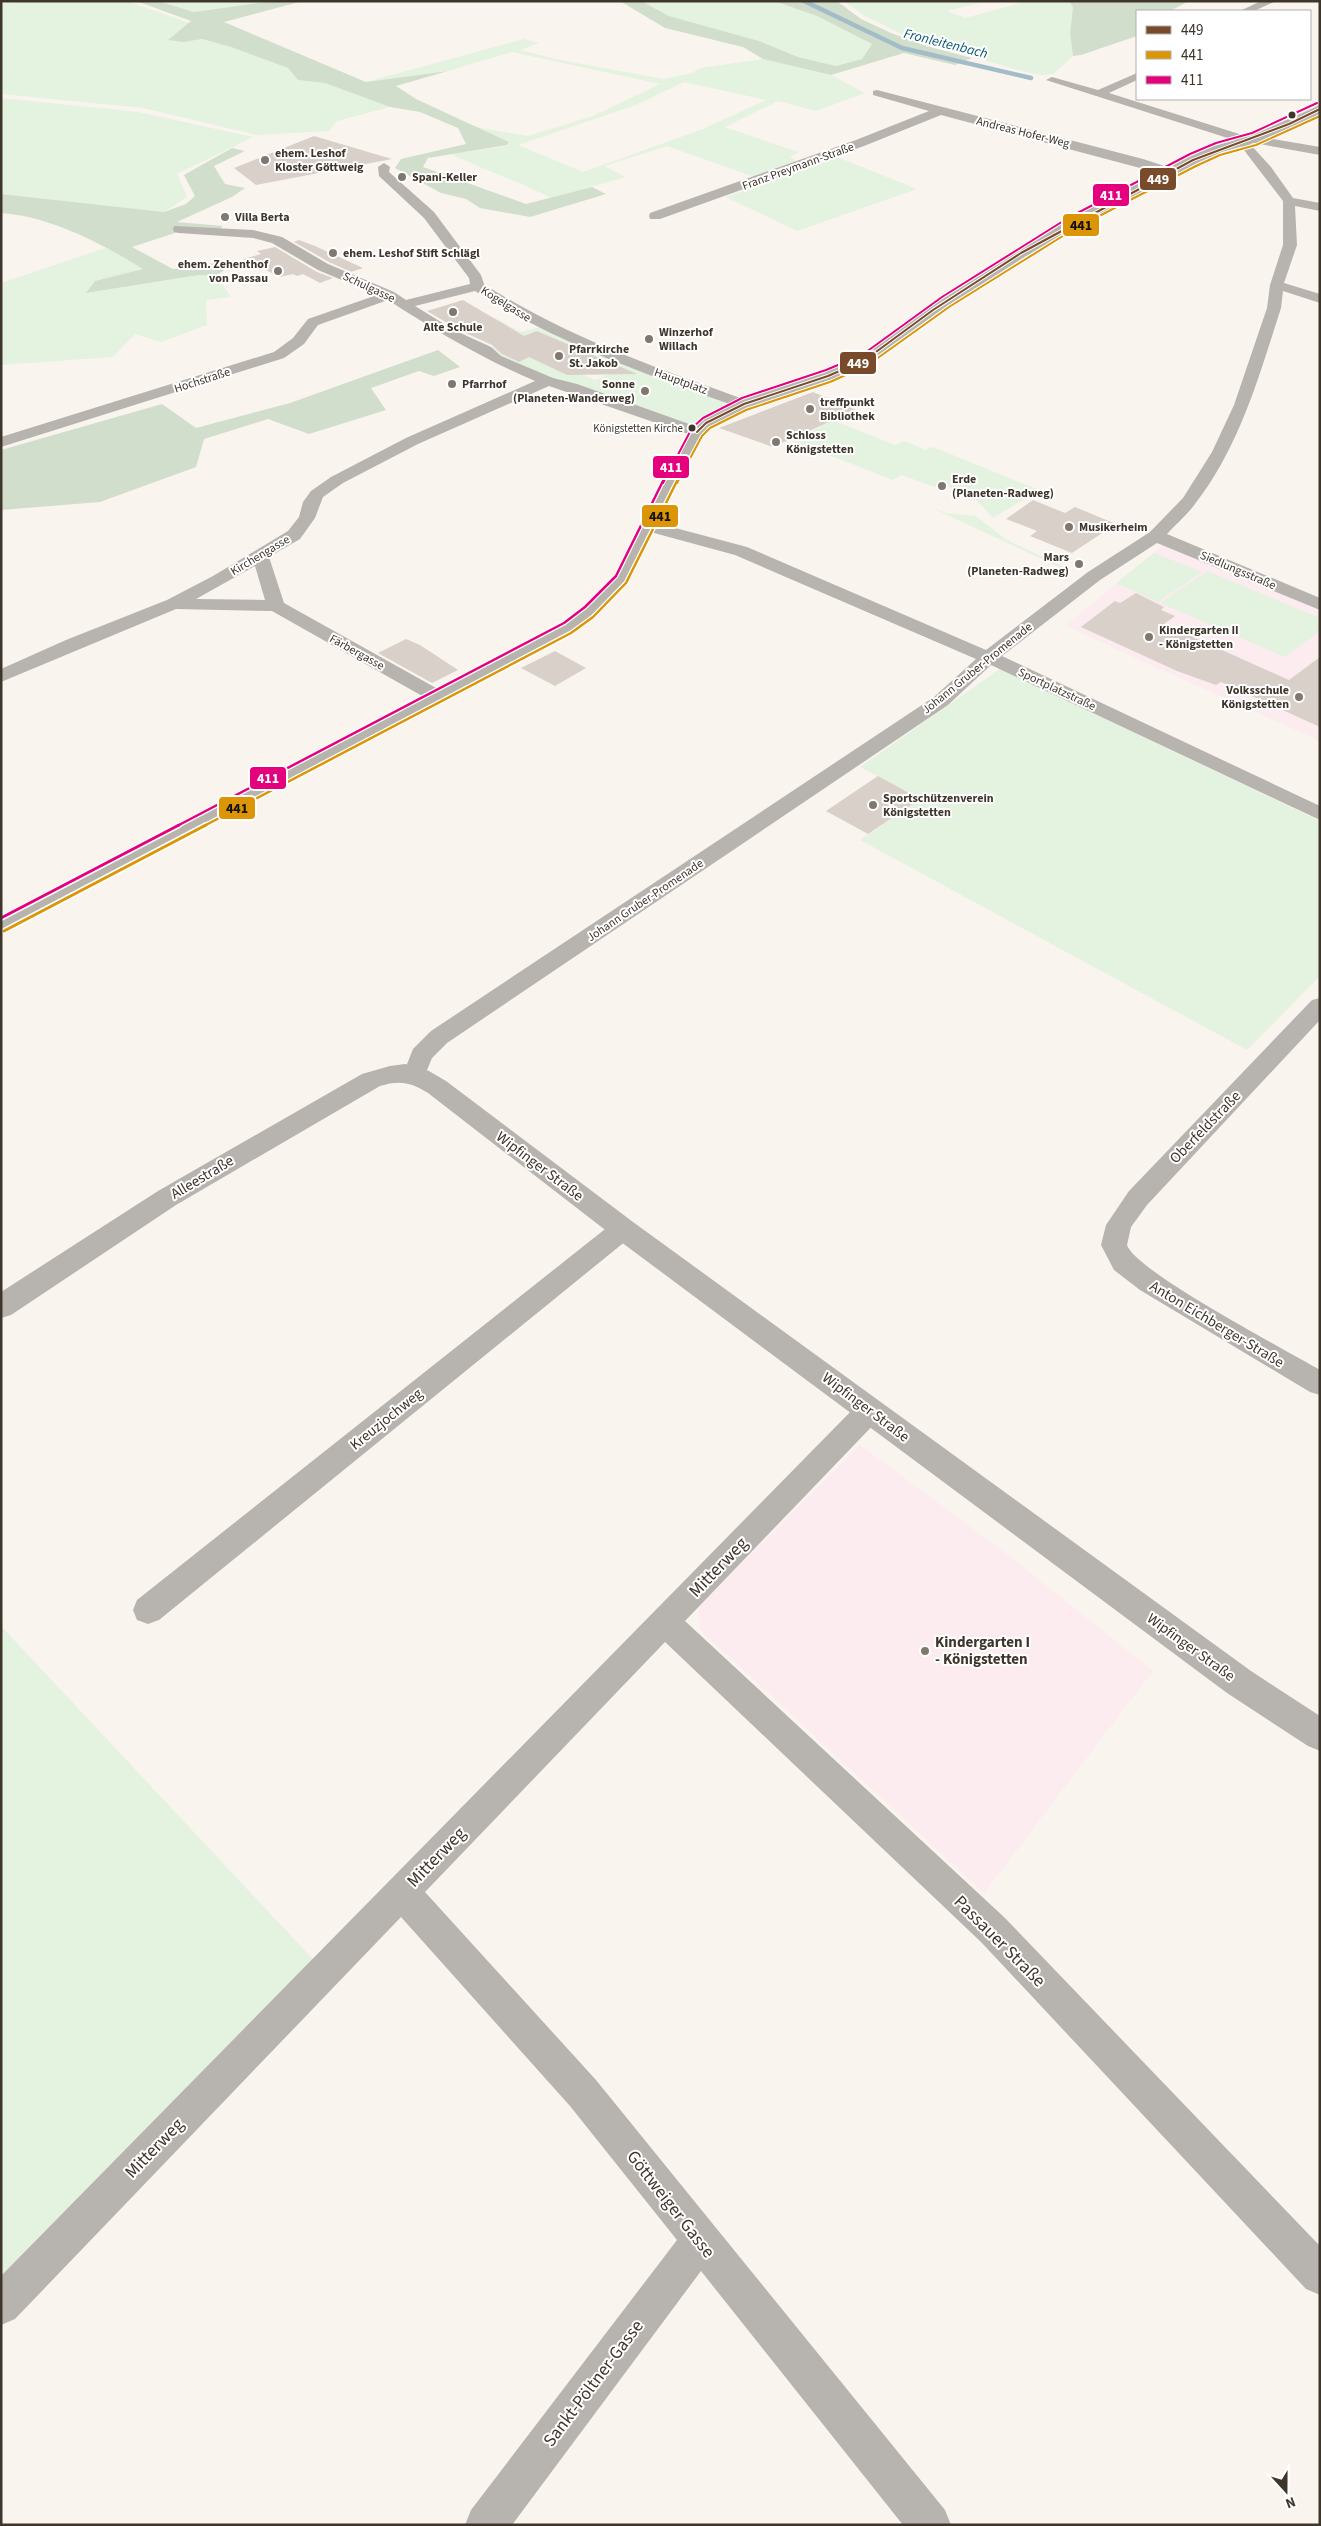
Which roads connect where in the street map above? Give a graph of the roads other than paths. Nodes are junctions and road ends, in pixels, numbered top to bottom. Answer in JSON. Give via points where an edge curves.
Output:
{"nodes":[{"id":1,"x":1271,"y":1,"type":"edge"},
{"id":2,"x":1248,"y":10,"type":"edge"},
{"id":3,"x":1136,"y":76,"type":"edge"},
{"id":4,"x":1052,"y":80,"type":"dead end"},
{"id":5,"x":877,"y":93,"type":"dead end"},
{"id":6,"x":1097,"y":94,"type":"junction"},
{"id":7,"x":1320,"y":109,"type":"edge"},
{"id":8,"x":940,"y":112,"type":"junction"},
{"id":9,"x":1248,"y":141,"type":"junction"},
{"id":10,"x":1320,"y":151,"type":"edge"},
{"id":11,"x":384,"y":167,"type":"dead end"},
{"id":12,"x":1170,"y":172,"type":"junction"},
{"id":13,"x":1289,"y":201,"type":"junction"},
{"id":14,"x":1320,"y":207,"type":"edge"},
{"id":15,"x":655,"y":216,"type":"dead end"},
{"id":16,"x":179,"y":229,"type":"dead end"},
{"id":17,"x":1277,"y":285,"type":"junction"},
{"id":18,"x":477,"y":286,"type":"junction"},
{"id":19,"x":389,"y":295,"type":"junction"},
{"id":20,"x":1320,"y":299,"type":"edge"},
{"id":21,"x":405,"y":304,"type":"junction"},
{"id":22,"x":622,"y":360,"type":"joint"},
{"id":23,"x":548,"y":381,"type":"junction"},
{"id":24,"x":744,"y":404,"type":"junction"},
{"id":25,"x":697,"y":432,"type":"junction"},
{"id":26,"x":1,"y":442,"type":"edge"},
{"id":27,"x":649,"y":526,"type":"junction"},
{"id":28,"x":1156,"y":536,"type":"junction"},
{"id":29,"x":260,"y":555,"type":"junction"},
{"id":30,"x":173,"y":604,"type":"junction"},
{"id":31,"x":276,"y":606,"type":"junction"},
{"id":32,"x":1320,"y":606,"type":"edge"},
{"id":33,"x":989,"y":657,"type":"junction"},
{"id":34,"x":1,"y":676,"type":"edge"},
{"id":35,"x":438,"y":697,"type":"junction"},
{"id":36,"x":1320,"y":814,"type":"edge"},
{"id":37,"x":1,"y":925,"type":"edge"},
{"id":38,"x":1320,"y":1006,"type":"edge"},
{"id":39,"x":415,"y":1074,"type":"junction"},
{"id":40,"x":623,"y":1229,"type":"junction"},
{"id":41,"x":1118,"y":1259,"type":"joint"},
{"id":42,"x":1,"y":1308,"type":"edge"},
{"id":43,"x":1320,"y":1384,"type":"edge"},
{"id":44,"x":870,"y":1410,"type":"junction"},
{"id":45,"x":148,"y":1610,"type":"dead end"},
{"id":46,"x":665,"y":1622,"type":"junction"},
{"id":47,"x":1320,"y":1735,"type":"edge"},
{"id":48,"x":402,"y":1892,"type":"junction"},
{"id":49,"x":700,"y":2241,"type":"junction"},
{"id":50,"x":1320,"y":2275,"type":"edge"},
{"id":51,"x":1,"y":2305,"type":"edge"},
{"id":52,"x":486,"y":2525,"type":"edge"},
{"id":53,"x":930,"y":2525,"type":"edge"}],
"edges":[{"from":1,"to":2,"type":"street"},
{"from":3,"to":6,"type":"street"},
{"from":4,"to":6,"type":"street"},
{"from":5,"to":8,"type":"street","name":"Andreas Hofer-Weg"},
{"from":6,"to":9,"type":"street"},
{"from":7,"to":9,"type":"main road"},
{"from":8,"to":12,"type":"street","name":"Andreas Hofer-Weg","via":[[1094,149]]},
{"from":8,"to":15,"type":"street","name":"Franz Preymann-Straße"},
{"from":9,"to":10,"type":"main road"},
{"from":9,"to":12,"type":"main road","via":[[1218,148]]},
{"from":9,"to":13,"type":"street"},
{"from":11,"to":18,"type":"street","name":"Kogelgasse","via":[[383,173],[429,215],[476,278]]},
{"from":12,"to":24,"type":"main road","via":[[1021,253],[933,310],[865,360]]},
{"from":13,"to":14,"type":"street"},
{"from":13,"to":17,"type":"street","name":"Johann Gruber-Promenade","via":[[1290,245]]},
{"from":16,"to":19,"type":"street","name":"Schulgasse","via":[[253,234],[277,240],[323,266]]},
{"from":17,"to":20,"type":"street"},
{"from":17,"to":28,"type":"street","name":"Johann Gruber-Promenade","via":[[1274,308],[1242,405],[1220,452],[1189,501]]},
{"from":18,"to":21,"type":"street"},
{"from":18,"to":22,"type":"street","name":"Kogelgasse","via":[[544,326]]},
{"from":19,"to":21,"type":"street","name":"Schulgasse"},
{"from":19,"to":26,"type":"street","name":"Hochstraße","via":[[313,322],[299,341],[279,355]]},
{"from":21,"to":23,"type":"street","name":"Schulgasse","via":[[449,333],[486,350],[496,359]]},
{"from":22,"to":24,"type":"street","name":"Hauptplatz"},
{"from":23,"to":25,"type":"street"},
{"from":23,"to":29,"type":"street","name":"Kirchengasse","via":[[412,441],[337,480],[317,494],[307,518],[294,535]]},
{"from":24,"to":25,"type":"main road","via":[[706,423]]},
{"from":25,"to":27,"type":"main road"},
{"from":27,"to":33,"type":"street","name":"Sportplatzstraße","via":[[741,551]]},
{"from":27,"to":35,"type":"main road","via":[[621,580],[589,612],[542,642]]},
{"from":28,"to":32,"type":"street","name":"Siedlungsstraße"},
{"from":28,"to":33,"type":"street","name":"Johann Gruber-Promenade","via":[[1094,576]]},
{"from":29,"to":30,"type":"street","name":"Kirchengasse"},
{"from":29,"to":31,"type":"street"},
{"from":30,"to":31,"type":"street","name":"Färbergasse"},
{"from":30,"to":34,"type":"street","name":"Kirchengasse"},
{"from":31,"to":35,"type":"street","name":"Färbergasse"},
{"from":33,"to":36,"type":"street","name":"Sportplatzstraße"},
{"from":33,"to":39,"type":"street","name":"Johann Gruber-Promenade","via":[[941,701],[440,1037],[421,1055]]},
{"from":35,"to":37,"type":"main road"},
{"from":38,"to":41,"type":"street","name":"Oberfeldstraße","via":[[1128,1210],[1114,1237]]},
{"from":39,"to":40,"type":"street","name":"Wipfinger Straße","via":[[437,1087]]},
{"from":39,"to":42,"type":"street","name":"Alleestraße","via":[[396,1073],[364,1084],[158,1203]]},
{"from":40,"to":44,"type":"street","name":"Wipfinger Straße"},
{"from":40,"to":45,"type":"street","name":"Kreuzjochweg"},
{"from":41,"to":43,"type":"street","name":"Anton Eichberger-Straße","via":[[1148,1283]]},
{"from":44,"to":46,"type":"street","name":"Mitterweg"},
{"from":44,"to":47,"type":"street","name":"Wipfinger Straße","via":[[1239,1682]]},
{"from":46,"to":48,"type":"street","name":"Mitterweg"},
{"from":46,"to":50,"type":"street","name":"Passauer Straße","via":[[993,1930]]},
{"from":48,"to":49,"type":"street","name":"Göttweiger Gasse","via":[[583,2093]]},
{"from":48,"to":51,"type":"street","name":"Mitterweg"},
{"from":49,"to":52,"type":"street","name":"Sankt-Pöltner-Gasse"},
{"from":49,"to":53,"type":"street","name":"Göttweiger Gasse"}]}
